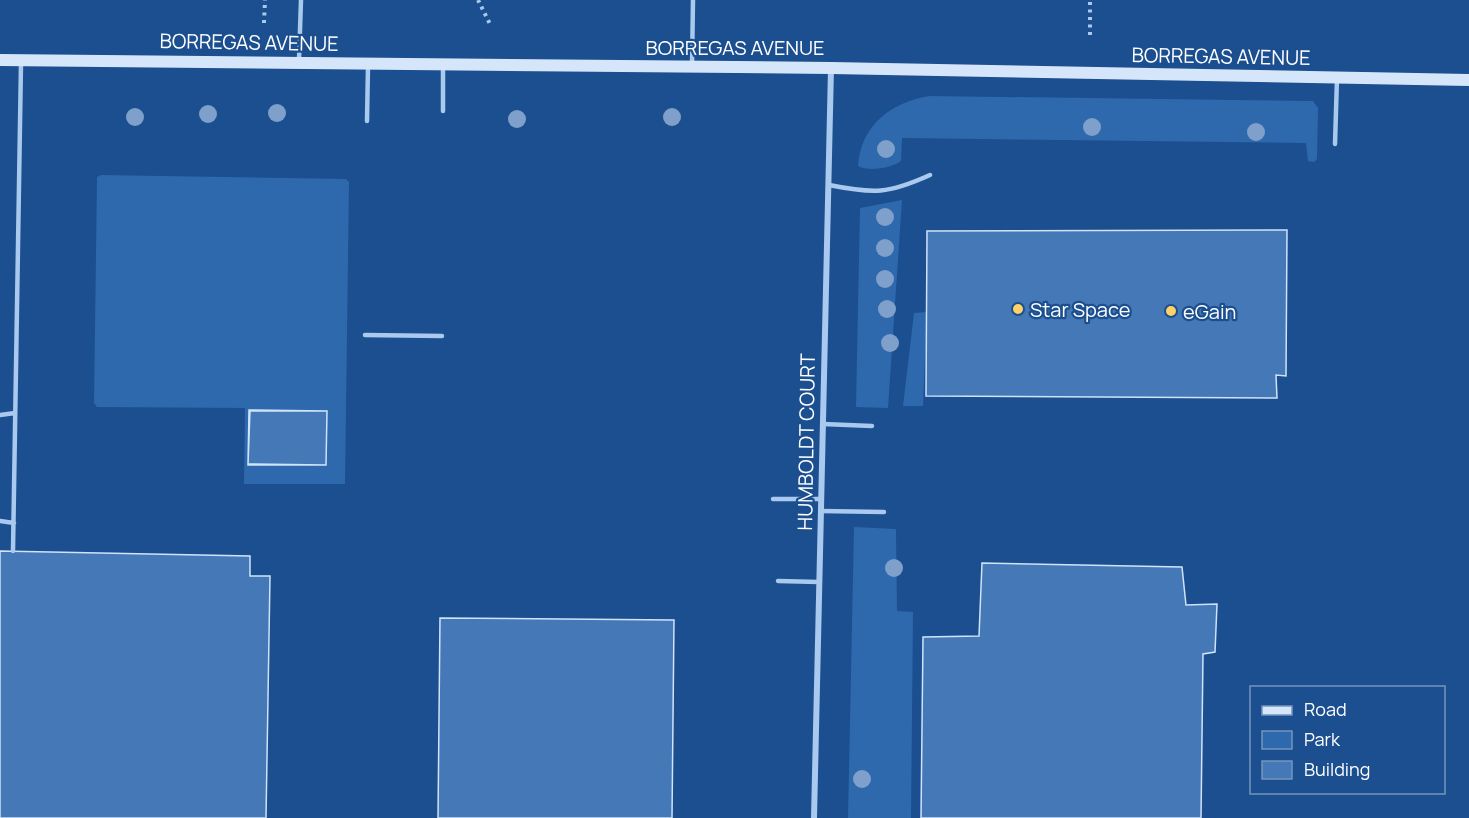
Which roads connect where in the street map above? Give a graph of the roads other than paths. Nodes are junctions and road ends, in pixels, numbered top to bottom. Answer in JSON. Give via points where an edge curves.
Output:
{"nodes":[{"id":1,"x":301,"y":0,"type":"edge"},
{"id":2,"x":693,"y":0,"type":"edge"},
{"id":3,"x":0,"y":60,"type":"edge"},
{"id":4,"x":21,"y":60,"type":"junction"},
{"id":5,"x":299,"y":62,"type":"junction"},
{"id":6,"x":368,"y":63,"type":"junction"},
{"id":7,"x":443,"y":64,"type":"junction"},
{"id":8,"x":692,"y":67,"type":"junction"},
{"id":9,"x":831,"y":68,"type":"junction"},
{"id":10,"x":1337,"y":77,"type":"junction"},
{"id":11,"x":1469,"y":80,"type":"edge"},
{"id":12,"x":443,"y":111,"type":"dead end"},
{"id":13,"x":367,"y":121,"type":"dead end"},
{"id":14,"x":1335,"y":144,"type":"dead end"},
{"id":15,"x":930,"y":175,"type":"dead end"},
{"id":16,"x":829,"y":185,"type":"junction"},
{"id":17,"x":365,"y":335,"type":"dead end"},
{"id":18,"x":442,"y":336,"type":"dead end"},
{"id":19,"x":15,"y":413,"type":"junction"},
{"id":20,"x":0,"y":415,"type":"edge"},
{"id":21,"x":823,"y":424,"type":"junction"},
{"id":22,"x":872,"y":426,"type":"dead end"},
{"id":23,"x":774,"y":499,"type":"dead end"},
{"id":24,"x":821,"y":499,"type":"junction"},
{"id":25,"x":821,"y":511,"type":"junction"},
{"id":26,"x":884,"y":512,"type":"dead end"},
{"id":27,"x":0,"y":520,"type":"edge"},
{"id":28,"x":14,"y":523,"type":"junction"},
{"id":29,"x":13,"y":551,"type":"dead end"},
{"id":30,"x":778,"y":581,"type":"dead end"},
{"id":31,"x":819,"y":582,"type":"junction"},
{"id":32,"x":814,"y":818,"type":"edge"}],
"edges":[{"from":1,"to":5,"type":"lane"},
{"from":2,"to":8,"type":"lane"},
{"from":3,"to":4,"type":"street","name":"BORREGAS AVENUE"},
{"from":4,"to":5,"type":"street","name":"BORREGAS AVENUE"},
{"from":4,"to":19,"type":"lane"},
{"from":5,"to":6,"type":"street","name":"BORREGAS AVENUE"},
{"from":6,"to":7,"type":"street","name":"BORREGAS AVENUE"},
{"from":6,"to":13,"type":"lane"},
{"from":7,"to":8,"type":"street","name":"BORREGAS AVENUE"},
{"from":7,"to":12,"type":"lane"},
{"from":8,"to":9,"type":"street","name":"BORREGAS AVENUE"},
{"from":9,"to":10,"type":"street","name":"BORREGAS AVENUE"},
{"from":9,"to":16,"type":"street","name":"HUMBOLDT COURT"},
{"from":10,"to":11,"type":"street","name":"BORREGAS AVENUE"},
{"from":10,"to":14,"type":"lane"},
{"from":15,"to":16,"type":"lane","via":[[907,186],[868,193]]},
{"from":16,"to":21,"type":"street","name":"HUMBOLDT COURT"},
{"from":17,"to":18,"type":"lane"},
{"from":19,"to":20,"type":"lane"},
{"from":19,"to":28,"type":"lane"},
{"from":21,"to":22,"type":"lane"},
{"from":21,"to":24,"type":"street","name":"HUMBOLDT COURT"},
{"from":23,"to":24,"type":"lane"},
{"from":24,"to":25,"type":"street","name":"HUMBOLDT COURT"},
{"from":25,"to":26,"type":"lane"},
{"from":25,"to":31,"type":"street","name":"HUMBOLDT COURT"},
{"from":27,"to":28,"type":"lane"},
{"from":28,"to":29,"type":"lane"},
{"from":30,"to":31,"type":"lane"},
{"from":31,"to":32,"type":"street","name":"HUMBOLDT COURT"}]}
